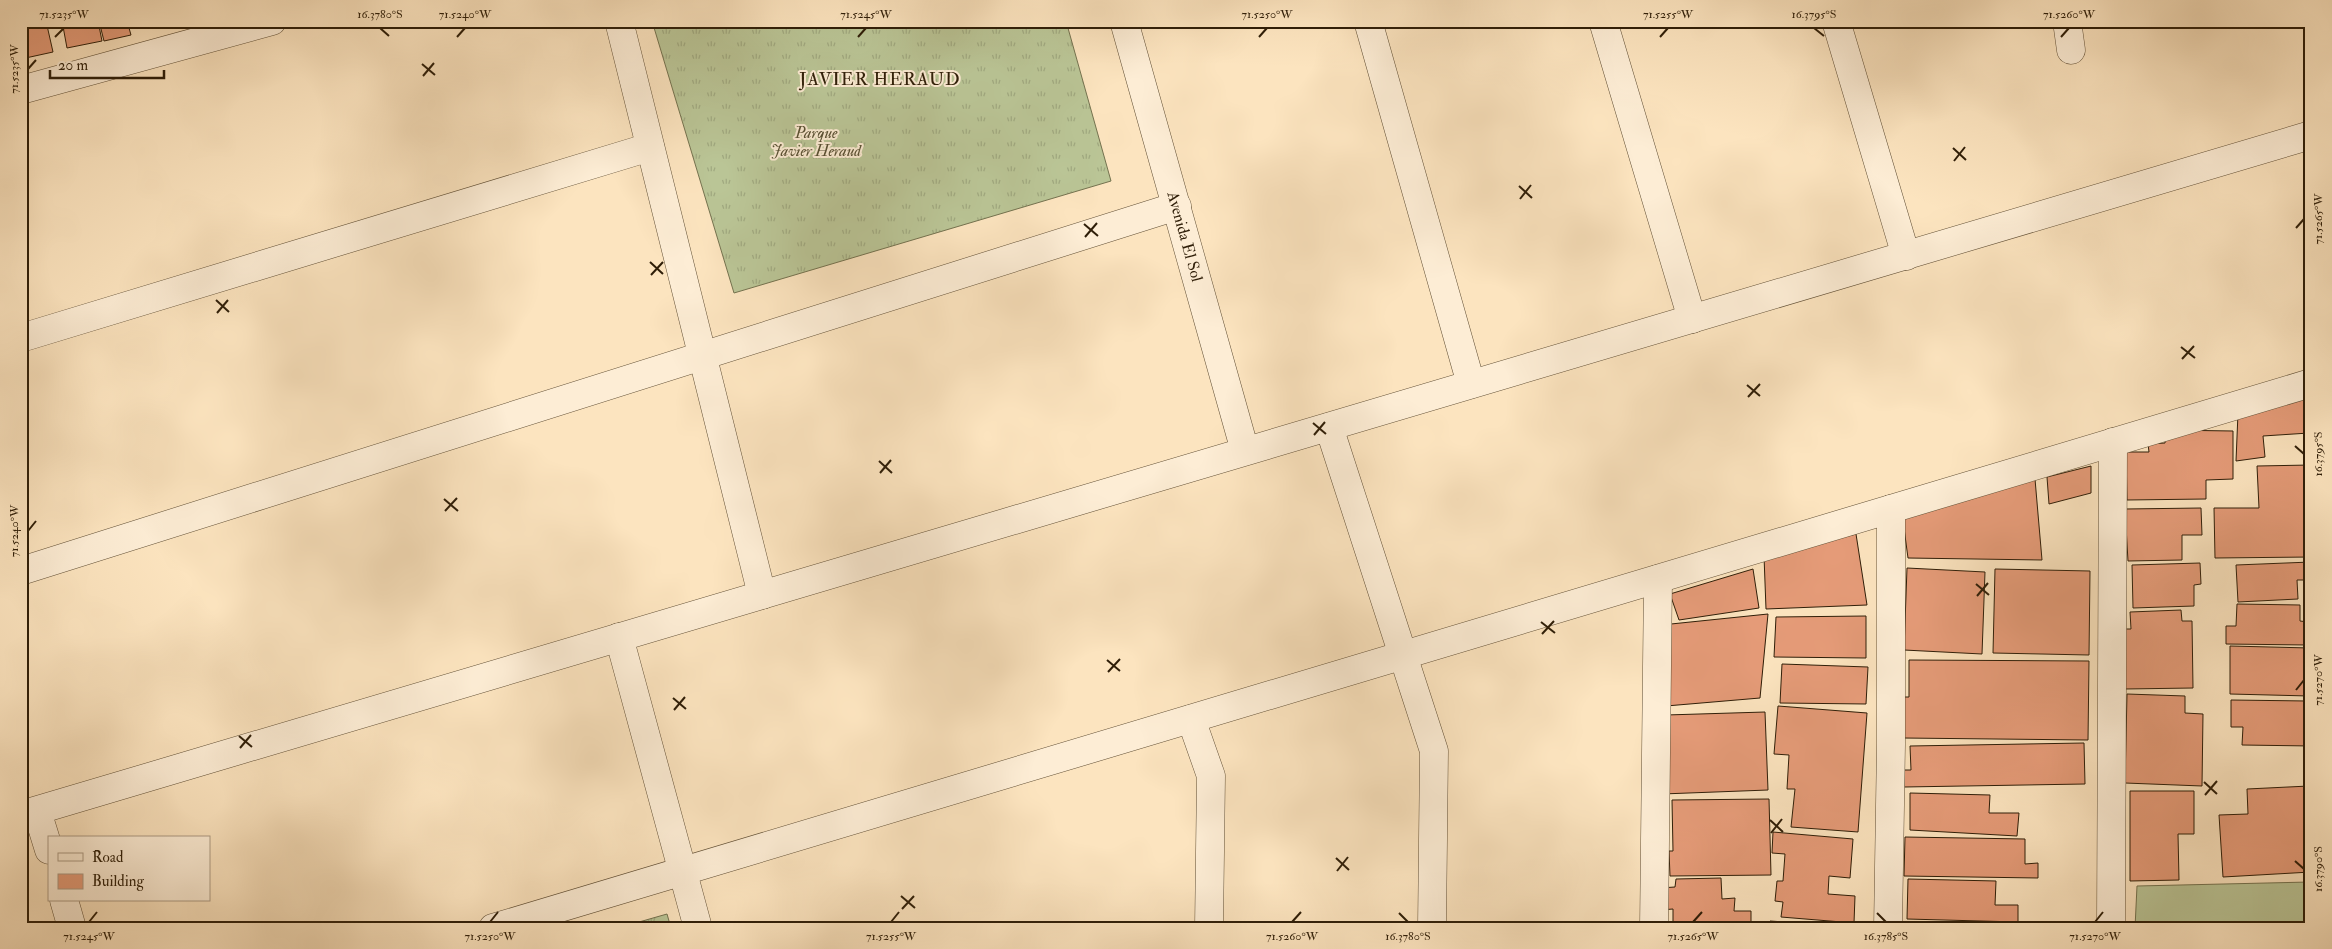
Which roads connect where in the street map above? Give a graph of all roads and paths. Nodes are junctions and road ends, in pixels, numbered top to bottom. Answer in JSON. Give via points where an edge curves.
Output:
{"nodes":[{"id":1,"x":272,"y":21,"type":"edge"},
{"id":2,"x":619,"y":21,"type":"edge"},
{"id":3,"x":1124,"y":21,"type":"edge"},
{"id":4,"x":1368,"y":21,"type":"edge"},
{"id":5,"x":1603,"y":21,"type":"edge"},
{"id":6,"x":1836,"y":21,"type":"edge"},
{"id":7,"x":2067,"y":21,"type":"edge"},
{"id":8,"x":2072,"y":50,"type":"dead end"},
{"id":9,"x":21,"y":90,"type":"edge"},
{"id":10,"x":2311,"y":135,"type":"edge"},
{"id":11,"x":650,"y":147,"type":"junction"},
{"id":12,"x":1177,"y":206,"type":"junction"},
{"id":13,"x":1906,"y":256,"type":"junction"},
{"id":14,"x":1692,"y":319,"type":"junction"},
{"id":15,"x":21,"y":338,"type":"edge"},
{"id":16,"x":702,"y":356,"type":"junction"},
{"id":17,"x":2311,"y":383,"type":"edge"},
{"id":18,"x":1471,"y":384,"type":"junction"},
{"id":19,"x":1330,"y":426,"type":"junction"},
{"id":20,"x":2113,"y":442,"type":"junction"},
{"id":21,"x":1245,"y":451,"type":"junction"},
{"id":22,"x":1891,"y":509,"type":"junction"},
{"id":23,"x":21,"y":571,"type":"edge"},
{"id":24,"x":1658,"y":579,"type":"junction"},
{"id":25,"x":762,"y":595,"type":"junction"},
{"id":26,"x":619,"y":638,"type":"junction"},
{"id":27,"x":1404,"y":655,"type":"junction"},
{"id":28,"x":1191,"y":718,"type":"junction"},
{"id":29,"x":29,"y":813,"type":"edge"},
{"id":30,"x":48,"y":848,"type":"edge"},
{"id":31,"x":682,"y":871,"type":"junction"},
{"id":32,"x":65,"y":902,"type":"edge"},
{"id":33,"x":72,"y":928,"type":"edge"},
{"id":34,"x":494,"y":928,"type":"edge"},
{"id":35,"x":698,"y":928,"type":"edge"},
{"id":36,"x":1208,"y":928,"type":"edge"},
{"id":37,"x":1432,"y":928,"type":"edge"},
{"id":38,"x":1654,"y":928,"type":"edge"},
{"id":39,"x":1888,"y":928,"type":"edge"},
{"id":40,"x":2111,"y":928,"type":"edge"}],
"edges":[{"from":1,"to":9,"type":"street"},
{"from":2,"to":11,"type":"street"},
{"from":3,"to":12,"type":"street","name":"Avenida El Sol"},
{"from":4,"to":18,"type":"street"},
{"from":5,"to":14,"type":"street"},
{"from":6,"to":13,"type":"street"},
{"from":7,"to":8,"type":"street"},
{"from":10,"to":13,"type":"street"},
{"from":11,"to":15,"type":"street"},
{"from":11,"to":16,"type":"street"},
{"from":12,"to":16,"type":"street"},
{"from":12,"to":21,"type":"street","name":"Avenida El Sol"},
{"from":13,"to":14,"type":"street"},
{"from":14,"to":18,"type":"street"},
{"from":16,"to":23,"type":"street"},
{"from":16,"to":25,"type":"street"},
{"from":17,"to":20,"type":"street"},
{"from":18,"to":19,"type":"street"},
{"from":19,"to":21,"type":"street"},
{"from":19,"to":27,"type":"street"},
{"from":20,"to":22,"type":"street"},
{"from":20,"to":40,"type":"street"},
{"from":21,"to":25,"type":"street"},
{"from":22,"to":24,"type":"street"},
{"from":22,"to":39,"type":"street"},
{"from":24,"to":27,"type":"street"},
{"from":24,"to":38,"type":"street"},
{"from":25,"to":26,"type":"street"},
{"from":26,"to":29,"type":"street"},
{"from":26,"to":31,"type":"street"},
{"from":27,"to":28,"type":"street"},
{"from":27,"to":37,"type":"street","via":[[1434,750]]},
{"from":28,"to":31,"type":"street"},
{"from":28,"to":36,"type":"street","via":[[1211,776]]},
{"from":29,"to":30,"type":"street"},
{"from":31,"to":34,"type":"street"},
{"from":31,"to":35,"type":"street"},
{"from":32,"to":33,"type":"street"}]}
